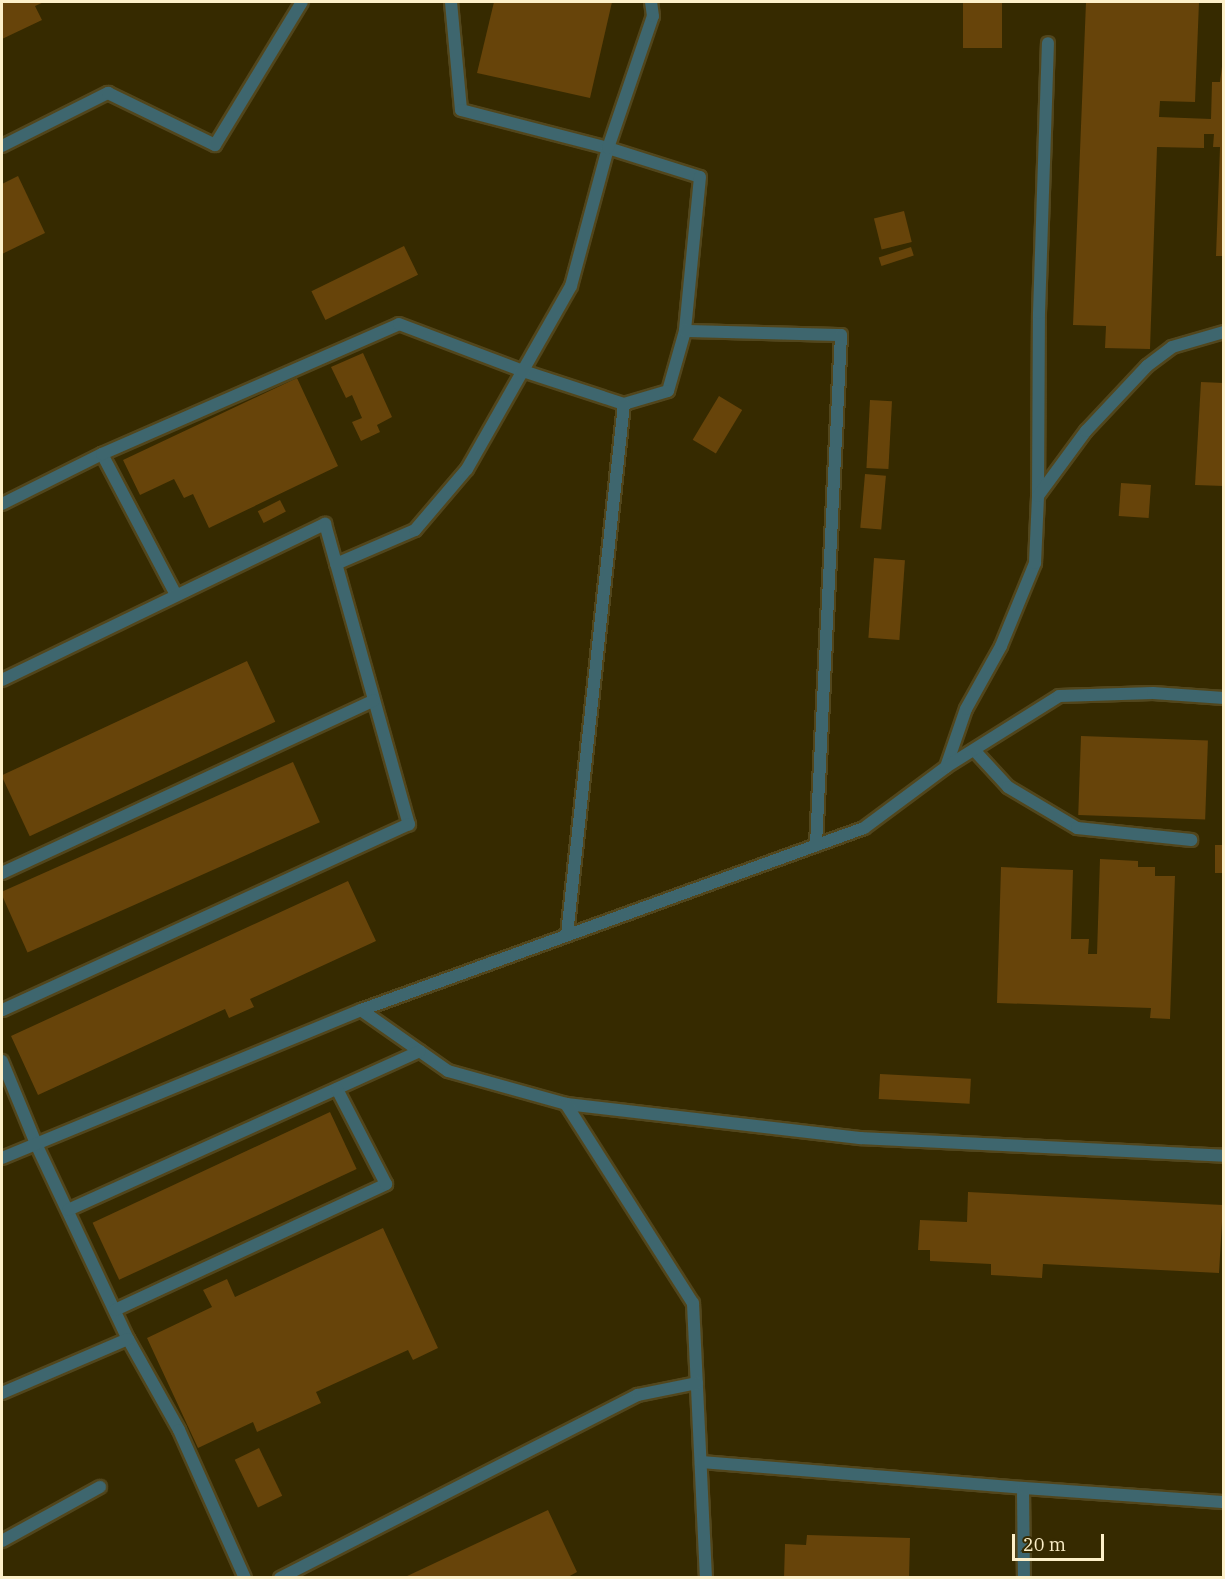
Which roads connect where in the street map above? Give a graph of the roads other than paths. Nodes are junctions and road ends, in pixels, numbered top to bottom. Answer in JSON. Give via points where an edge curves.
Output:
{"nodes":[{"id":1,"x":302,"y":2,"type":"edge"},
{"id":2,"x":451,"y":2,"type":"edge"},
{"id":3,"x":651,"y":2,"type":"edge"},
{"id":4,"x":1048,"y":43,"type":"dead end"},
{"id":5,"x":2,"y":146,"type":"edge"},
{"id":6,"x":608,"y":148,"type":"junction"},
{"id":7,"x":685,"y":331,"type":"junction"},
{"id":8,"x":1224,"y":332,"type":"edge"},
{"id":9,"x":523,"y":371,"type":"junction"},
{"id":10,"x":624,"y":404,"type":"junction"},
{"id":11,"x":102,"y":454,"type":"junction"},
{"id":12,"x":1038,"y":496,"type":"junction"},
{"id":13,"x":2,"y":504,"type":"edge"},
{"id":14,"x":336,"y":564,"type":"junction"},
{"id":15,"x":176,"y":595,"type":"junction"},
{"id":16,"x":2,"y":680,"type":"edge"},
{"id":17,"x":1224,"y":698,"type":"edge"},
{"id":18,"x":374,"y":700,"type":"junction"},
{"id":19,"x":974,"y":750,"type":"junction"},
{"id":20,"x":946,"y":767,"type":"junction"},
{"id":21,"x":1191,"y":840,"type":"dead end"},
{"id":22,"x":816,"y":845,"type":"junction"},
{"id":23,"x":2,"y":873,"type":"edge"},
{"id":24,"x":567,"y":935,"type":"junction"},
{"id":25,"x":2,"y":1010,"type":"edge"},
{"id":26,"x":361,"y":1010,"type":"junction"},
{"id":27,"x":420,"y":1051,"type":"junction"},
{"id":28,"x":2,"y":1061,"type":"edge"},
{"id":29,"x":337,"y":1089,"type":"junction"},
{"id":30,"x":566,"y":1104,"type":"junction"},
{"id":31,"x":37,"y":1146,"type":"junction"},
{"id":32,"x":1224,"y":1156,"type":"edge"},
{"id":33,"x":2,"y":1158,"type":"edge"},
{"id":34,"x":68,"y":1210,"type":"junction"},
{"id":35,"x":115,"y":1310,"type":"junction"},
{"id":36,"x":128,"y":1339,"type":"junction"},
{"id":37,"x":697,"y":1383,"type":"junction"},
{"id":38,"x":2,"y":1392,"type":"edge"},
{"id":39,"x":701,"y":1462,"type":"junction"},
{"id":40,"x":100,"y":1487,"type":"dead end"},
{"id":41,"x":1023,"y":1488,"type":"junction"},
{"id":42,"x":1224,"y":1502,"type":"edge"},
{"id":43,"x":2,"y":1541,"type":"edge"},
{"id":44,"x":245,"y":1578,"type":"edge"},
{"id":45,"x":280,"y":1578,"type":"edge"},
{"id":46,"x":706,"y":1578,"type":"edge"},
{"id":47,"x":1024,"y":1578,"type":"edge"}],
"edges":[{"from":1,"to":5,"type":"lane","via":[[215,145],[108,93]]},
{"from":2,"to":6,"type":"lane","via":[[461,110]]},
{"from":3,"to":6,"type":"lane","via":[[653,16]]},
{"from":4,"to":12,"type":"lane","via":[[1039,313]]},
{"from":6,"to":7,"type":"lane","via":[[700,177]]},
{"from":6,"to":9,"type":"lane","via":[[571,286]]},
{"from":7,"to":10,"type":"lane","via":[[668,391]]},
{"from":7,"to":22,"type":"lane","via":[[841,335]]},
{"from":8,"to":12,"type":"lane","via":[[1172,346],[1147,366],[1086,431]]},
{"from":9,"to":10,"type":"lane"},
{"from":9,"to":11,"type":"lane","via":[[399,324]]},
{"from":9,"to":14,"type":"lane","via":[[467,469],[415,530]]},
{"from":10,"to":24,"type":"lane"},
{"from":11,"to":13,"type":"lane"},
{"from":11,"to":15,"type":"lane"},
{"from":12,"to":20,"type":"lane","via":[[1035,563],[1001,646],[966,709]]},
{"from":14,"to":15,"type":"lane","via":[[325,524]]},
{"from":14,"to":18,"type":"lane"},
{"from":15,"to":16,"type":"lane"},
{"from":17,"to":19,"type":"lane","via":[[1153,693],[1059,696]]},
{"from":18,"to":23,"type":"lane"},
{"from":18,"to":25,"type":"lane","via":[[409,824]]},
{"from":19,"to":20,"type":"lane"},
{"from":19,"to":21,"type":"lane","via":[[1008,787],[1077,828]]},
{"from":20,"to":22,"type":"lane","via":[[864,828]]},
{"from":22,"to":24,"type":"lane"},
{"from":24,"to":26,"type":"lane"},
{"from":26,"to":27,"type":"lane"},
{"from":26,"to":31,"type":"lane"},
{"from":27,"to":29,"type":"lane"},
{"from":27,"to":30,"type":"lane","via":[[448,1071]]},
{"from":28,"to":31,"type":"lane"},
{"from":29,"to":34,"type":"lane"},
{"from":29,"to":35,"type":"lane","via":[[386,1184]]},
{"from":30,"to":32,"type":"lane","via":[[860,1138]]},
{"from":30,"to":37,"type":"lane","via":[[693,1303]]},
{"from":31,"to":33,"type":"lane"},
{"from":31,"to":34,"type":"lane"},
{"from":34,"to":35,"type":"lane"},
{"from":35,"to":36,"type":"lane"},
{"from":36,"to":38,"type":"lane"},
{"from":36,"to":44,"type":"lane","via":[[179,1430]]},
{"from":37,"to":39,"type":"lane"},
{"from":37,"to":45,"type":"lane","via":[[638,1395]]},
{"from":39,"to":41,"type":"lane"},
{"from":39,"to":46,"type":"lane"},
{"from":40,"to":43,"type":"lane"},
{"from":41,"to":42,"type":"lane"},
{"from":41,"to":47,"type":"lane"}]}
